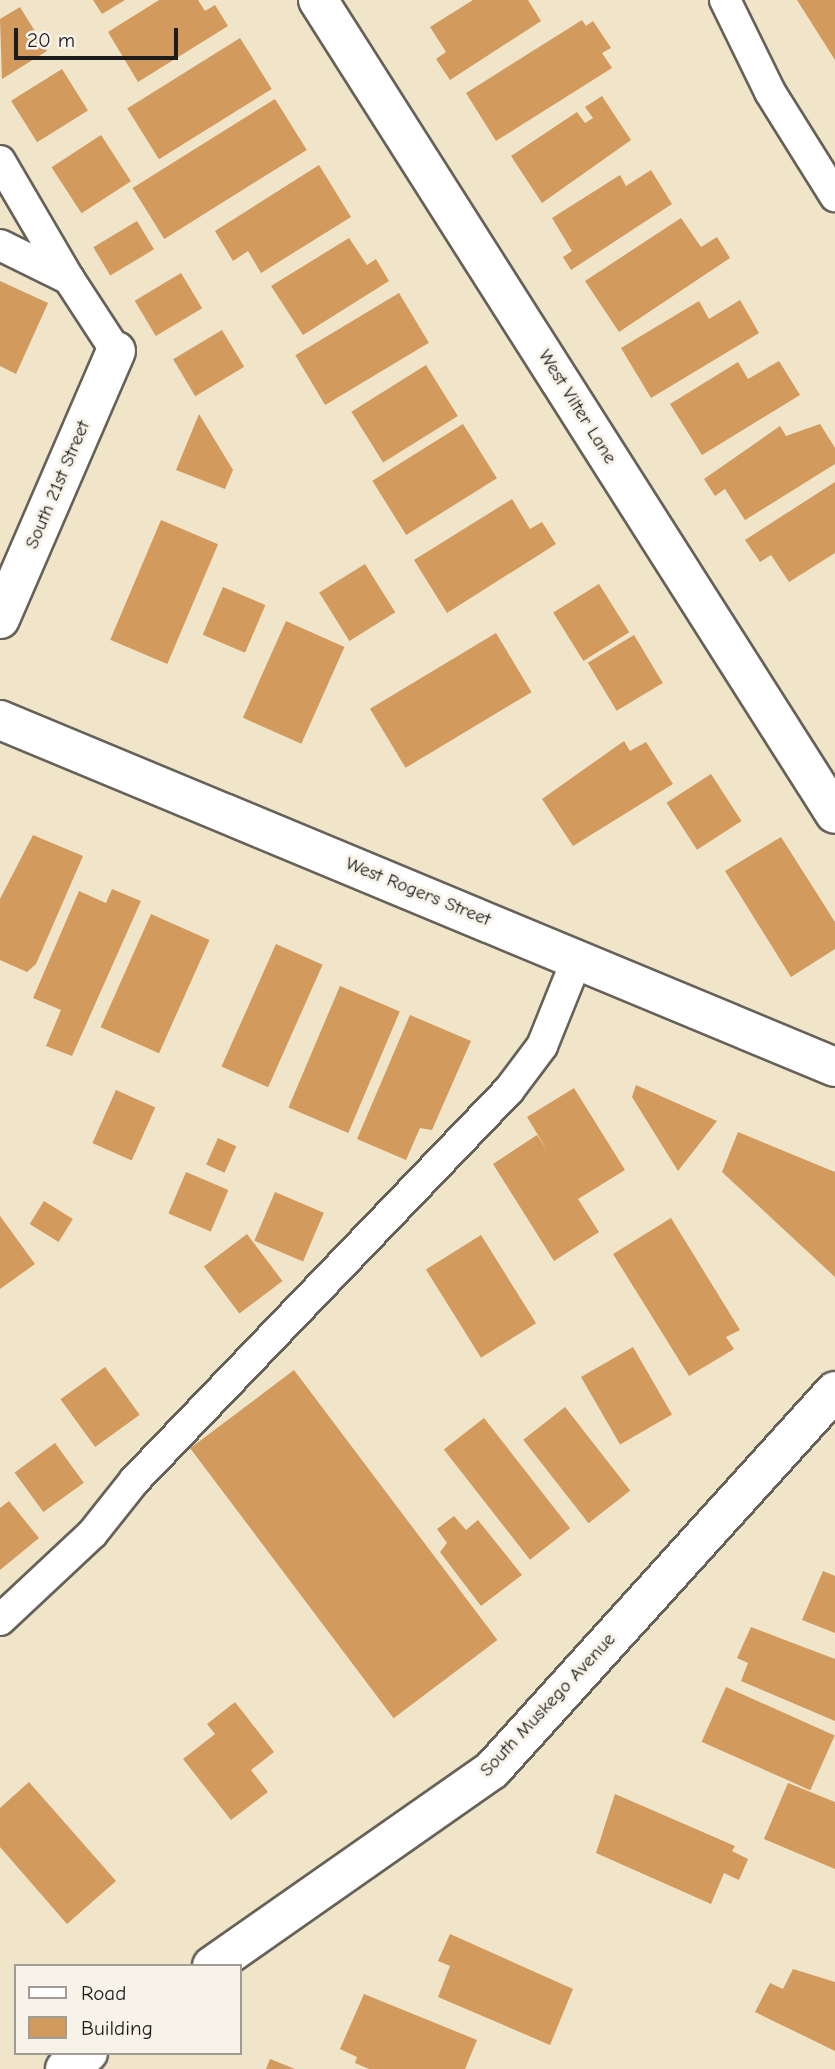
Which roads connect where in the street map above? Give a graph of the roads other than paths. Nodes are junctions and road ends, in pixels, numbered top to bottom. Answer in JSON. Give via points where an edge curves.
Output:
{"nodes":[{"id":1,"x":318,"y":0,"type":"edge"},
{"id":2,"x":725,"y":0,"type":"edge"},
{"id":3,"x":0,"y":161,"type":"edge"},
{"id":4,"x":835,"y":196,"type":"edge"},
{"id":5,"x":0,"y":246,"type":"edge"},
{"id":6,"x":69,"y":279,"type":"junction"},
{"id":7,"x":116,"y":351,"type":"joint"},
{"id":8,"x":0,"y":619,"type":"edge"},
{"id":9,"x":0,"y":720,"type":"edge"},
{"id":10,"x":835,"y":814,"type":"edge"},
{"id":11,"x":578,"y":957,"type":"junction"},
{"id":12,"x":835,"y":1067,"type":"edge"},
{"id":13,"x":835,"y":1391,"type":"edge"},
{"id":14,"x":0,"y":1620,"type":"edge"},
{"id":15,"x":215,"y":1964,"type":"edge"},
{"id":16,"x":85,"y":2055,"type":"edge"},
{"id":17,"x":65,"y":2069,"type":"edge"}],
"edges":[{"from":1,"to":10,"type":"street","name":"West Vilter Lane"},
{"from":2,"to":4,"type":"lane","via":[[770,92]]},
{"from":3,"to":6,"type":"lane"},
{"from":5,"to":6,"type":"lane"},
{"from":6,"to":7,"type":"lane"},
{"from":7,"to":8,"type":"street","name":"South 21st Street"},
{"from":9,"to":11,"type":"street","name":"West Rogers Street"},
{"from":11,"to":12,"type":"street","name":"West Rogers Street"},
{"from":11,"to":14,"type":"lane","via":[[542,1046],[509,1090],[135,1480],[92,1534]]},
{"from":13,"to":15,"type":"street","name":"South Muskego Avenue","via":[[492,1770]]},
{"from":16,"to":17,"type":"street"}]}
